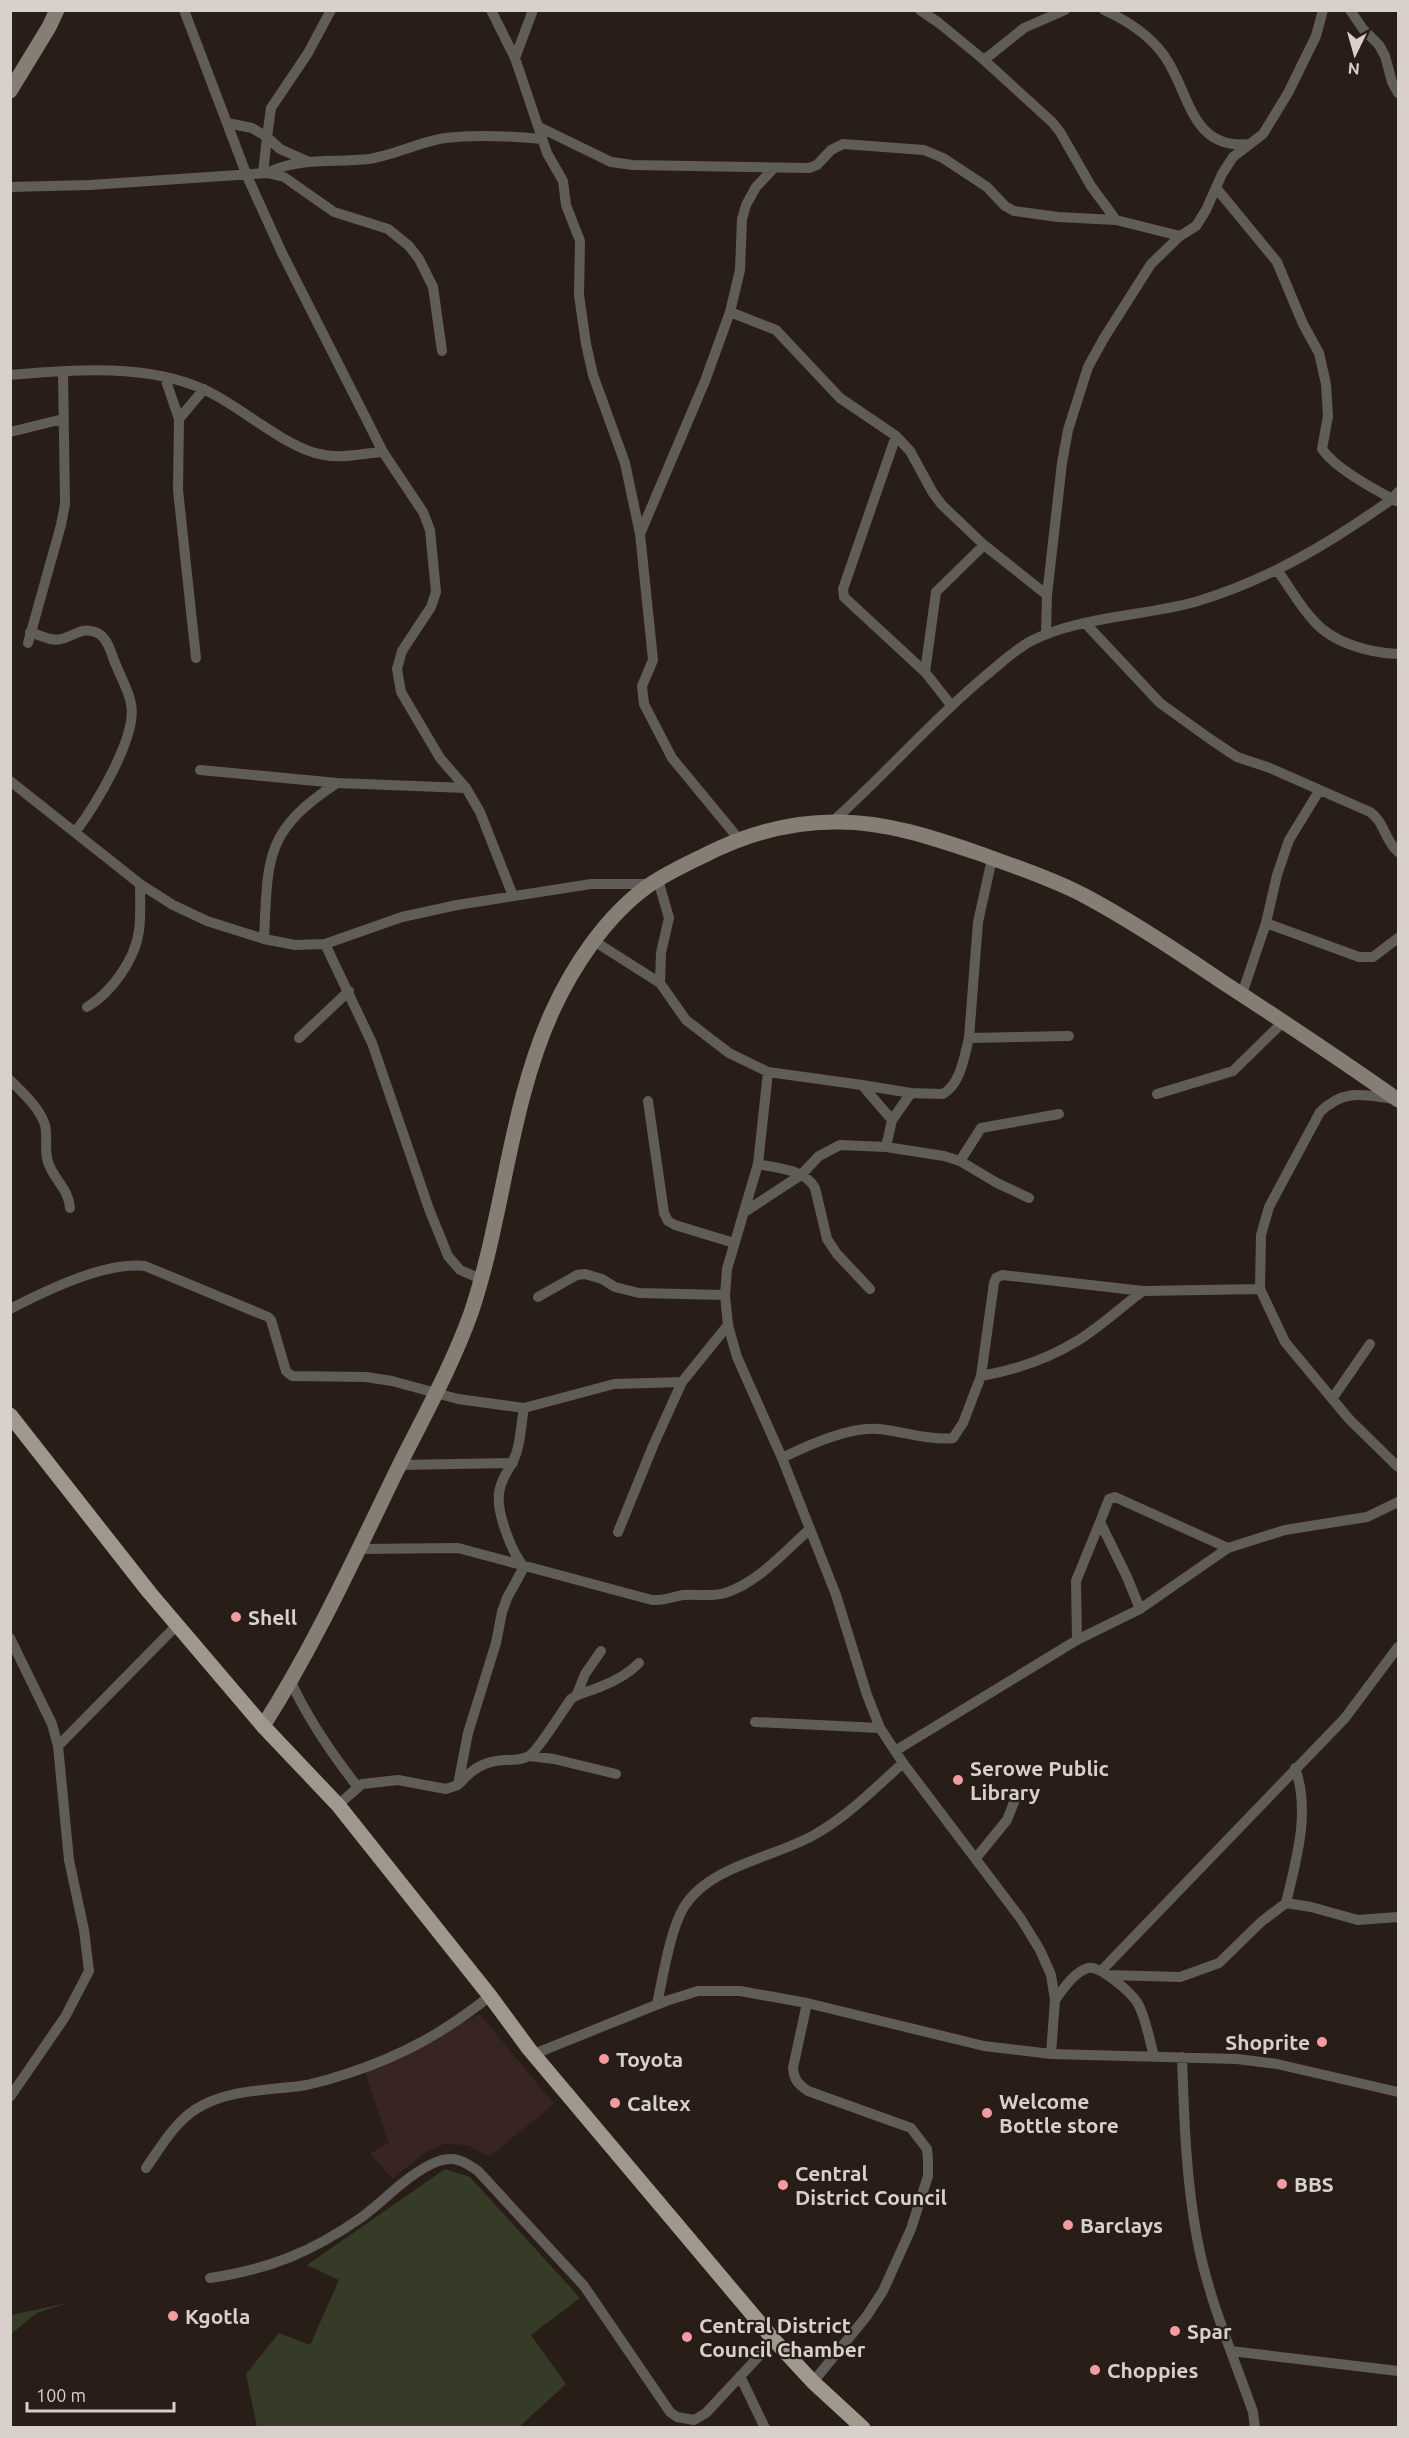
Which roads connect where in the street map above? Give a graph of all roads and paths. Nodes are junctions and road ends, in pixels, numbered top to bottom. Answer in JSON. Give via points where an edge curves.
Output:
{"nodes":[{"id":1,"x":57,"y":10,"type":"edge"},
{"id":2,"x":184,"y":10,"type":"edge"},
{"id":3,"x":332,"y":10,"type":"edge"},
{"id":4,"x":491,"y":10,"type":"edge"},
{"id":5,"x":533,"y":10,"type":"edge"},
{"id":6,"x":920,"y":10,"type":"edge"},
{"id":7,"x":1065,"y":10,"type":"edge"},
{"id":8,"x":1104,"y":10,"type":"edge"},
{"id":9,"x":1323,"y":10,"type":"edge"},
{"id":10,"x":1350,"y":10,"type":"edge"},
{"id":11,"x":515,"y":58,"type":"junction"},
{"id":12,"x":984,"y":60,"type":"junction"},
{"id":13,"x":10,"y":91,"type":"edge"},
{"id":14,"x":1398,"y":93,"type":"edge"},
{"id":15,"x":227,"y":123,"type":"junction"},
{"id":16,"x":539,"y":127,"type":"junction"},
{"id":17,"x":267,"y":137,"type":"junction"},
{"id":18,"x":542,"y":139,"type":"junction"},
{"id":19,"x":1252,"y":143,"type":"junction"},
{"id":20,"x":308,"y":161,"type":"junction"},
{"id":21,"x":773,"y":169,"type":"junction"},
{"id":22,"x":265,"y":173,"type":"junction"},
{"id":23,"x":247,"y":176,"type":"junction"},
{"id":24,"x":10,"y":187,"type":"edge"},
{"id":25,"x":1217,"y":189,"type":"junction"},
{"id":26,"x":1116,"y":220,"type":"junction"},
{"id":27,"x":1180,"y":236,"type":"junction"},
{"id":28,"x":730,"y":312,"type":"junction"},
{"id":29,"x":442,"y":351,"type":"dead end"},
{"id":30,"x":63,"y":372,"type":"junction"},
{"id":31,"x":10,"y":375,"type":"edge"},
{"id":32,"x":165,"y":378,"type":"junction"},
{"id":33,"x":204,"y":389,"type":"junction"},
{"id":34,"x":63,"y":419,"type":"junction"},
{"id":35,"x":179,"y":419,"type":"junction"},
{"id":36,"x":10,"y":432,"type":"edge"},
{"id":37,"x":896,"y":436,"type":"junction"},
{"id":38,"x":383,"y":452,"type":"junction"},
{"id":39,"x":1396,"y":498,"type":"edge"},
{"id":40,"x":640,"y":534,"type":"junction"},
{"id":41,"x":984,"y":545,"type":"junction"},
{"id":42,"x":1277,"y":570,"type":"junction"},
{"id":43,"x":1047,"y":595,"type":"junction"},
{"id":44,"x":1086,"y":624,"type":"junction"},
{"id":45,"x":1046,"y":634,"type":"junction"},
{"id":46,"x":1398,"y":654,"type":"edge"},
{"id":47,"x":196,"y":658,"type":"dead end"},
{"id":48,"x":925,"y":672,"type":"junction"},
{"id":49,"x":951,"y":705,"type":"junction"},
{"id":50,"x":200,"y":770,"type":"dead end"},
{"id":51,"x":10,"y":781,"type":"edge"},
{"id":52,"x":337,"y":783,"type":"junction"},
{"id":53,"x":466,"y":788,"type":"junction"},
{"id":54,"x":1319,"y":791,"type":"junction"},
{"id":55,"x":832,"y":822,"type":"junction"},
{"id":56,"x":76,"y":831,"type":"junction"},
{"id":57,"x":738,"y":838,"type":"junction"},
{"id":58,"x":1398,"y":852,"type":"edge"},
{"id":59,"x":992,"y":859,"type":"junction"},
{"id":60,"x":655,"y":882,"type":"junction"},
{"id":61,"x":140,"y":884,"type":"junction"},
{"id":62,"x":513,"y":896,"type":"junction"},
{"id":63,"x":1266,"y":923,"type":"junction"},
{"id":64,"x":1398,"y":938,"type":"edge"},
{"id":65,"x":264,"y":939,"type":"junction"},
{"id":66,"x":594,"y":941,"type":"junction"},
{"id":67,"x":325,"y":944,"type":"junction"},
{"id":68,"x":660,"y":983,"type":"junction"},
{"id":69,"x":349,"y":991,"type":"junction"},
{"id":70,"x":1242,"y":994,"type":"junction"},
{"id":71,"x":87,"y":1007,"type":"dead end"},
{"id":72,"x":1283,"y":1022,"type":"junction"},
{"id":73,"x":1069,"y":1036,"type":"dead end"},
{"id":74,"x":299,"y":1038,"type":"dead end"},
{"id":75,"x":969,"y":1038,"type":"junction"},
{"id":76,"x":768,"y":1072,"type":"junction"},
{"id":77,"x":10,"y":1080,"type":"edge"},
{"id":78,"x":862,"y":1086,"type":"junction"},
{"id":79,"x":911,"y":1093,"type":"junction"},
{"id":80,"x":1157,"y":1094,"type":"dead end"},
{"id":81,"x":1398,"y":1100,"type":"edge"},
{"id":82,"x":648,"y":1101,"type":"dead end"},
{"id":83,"x":1059,"y":1114,"type":"dead end"},
{"id":84,"x":892,"y":1120,"type":"junction"},
{"id":85,"x":886,"y":1147,"type":"junction"},
{"id":86,"x":960,"y":1161,"type":"junction"},
{"id":87,"x":758,"y":1164,"type":"junction"},
{"id":88,"x":801,"y":1175,"type":"junction"},
{"id":89,"x":1029,"y":1198,"type":"dead end"},
{"id":90,"x":70,"y":1208,"type":"dead end"},
{"id":91,"x":746,"y":1211,"type":"junction"},
{"id":92,"x":734,"y":1243,"type":"junction"},
{"id":93,"x":481,"y":1279,"type":"junction"},
{"id":94,"x":870,"y":1289,"type":"dead end"},
{"id":95,"x":1260,"y":1289,"type":"junction"},
{"id":96,"x":1143,"y":1291,"type":"junction"},
{"id":97,"x":725,"y":1295,"type":"junction"},
{"id":98,"x":538,"y":1297,"type":"dead end"},
{"id":99,"x":10,"y":1309,"type":"edge"},
{"id":100,"x":728,"y":1325,"type":"junction"},
{"id":101,"x":1370,"y":1344,"type":"dead end"},
{"id":102,"x":981,"y":1376,"type":"junction"},
{"id":103,"x":682,"y":1382,"type":"junction"},
{"id":104,"x":436,"y":1393,"type":"junction"},
{"id":105,"x":1332,"y":1399,"type":"junction"},
{"id":106,"x":524,"y":1408,"type":"junction"},
{"id":107,"x":10,"y":1414,"type":"edge"},
{"id":108,"x":782,"y":1458,"type":"junction"},
{"id":109,"x":513,"y":1463,"type":"junction"},
{"id":110,"x":400,"y":1465,"type":"junction"},
{"id":111,"x":1398,"y":1467,"type":"edge"},
{"id":112,"x":1398,"y":1502,"type":"edge"},
{"id":113,"x":1100,"y":1522,"type":"junction"},
{"id":114,"x":810,"y":1529,"type":"junction"},
{"id":115,"x":618,"y":1532,"type":"dead end"},
{"id":116,"x":1228,"y":1548,"type":"junction"},
{"id":117,"x":360,"y":1549,"type":"junction"},
{"id":118,"x":524,"y":1567,"type":"junction"},
{"id":119,"x":1140,"y":1609,"type":"junction"},
{"id":120,"x":178,"y":1624,"type":"junction"},
{"id":121,"x":10,"y":1638,"type":"edge"},
{"id":122,"x":1077,"y":1640,"type":"junction"},
{"id":123,"x":1398,"y":1647,"type":"edge"},
{"id":124,"x":601,"y":1651,"type":"dead end"},
{"id":125,"x":639,"y":1663,"type":"dead end"},
{"id":126,"x":291,"y":1682,"type":"junction"},
{"id":127,"x":577,"y":1694,"type":"junction"},
{"id":128,"x":755,"y":1722,"type":"dead end"},
{"id":129,"x":263,"y":1726,"type":"junction"},
{"id":130,"x":880,"y":1728,"type":"junction"},
{"id":131,"x":58,"y":1746,"type":"junction"},
{"id":132,"x":895,"y":1751,"type":"junction"},
{"id":133,"x":529,"y":1756,"type":"junction"},
{"id":134,"x":903,"y":1763,"type":"junction"},
{"id":135,"x":1295,"y":1768,"type":"junction"},
{"id":136,"x":616,"y":1774,"type":"dead end"},
{"id":137,"x":458,"y":1785,"type":"junction"},
{"id":138,"x":357,"y":1786,"type":"junction"},
{"id":139,"x":1017,"y":1797,"type":"dead end"},
{"id":140,"x":338,"y":1805,"type":"junction"},
{"id":141,"x":976,"y":1858,"type":"junction"},
{"id":142,"x":1286,"y":1904,"type":"junction"},
{"id":143,"x":1398,"y":1917,"type":"edge"},
{"id":144,"x":1105,"y":1973,"type":"junction"},
{"id":145,"x":490,"y":1996,"type":"junction"},
{"id":146,"x":1055,"y":2000,"type":"junction"},
{"id":147,"x":807,"y":2003,"type":"junction"},
{"id":148,"x":657,"y":2004,"type":"junction"},
{"id":149,"x":534,"y":2054,"type":"junction"},
{"id":150,"x":1051,"y":2054,"type":"junction"},
{"id":151,"x":1154,"y":2056,"type":"junction"},
{"id":152,"x":1182,"y":2056,"type":"junction"},
{"id":153,"x":1398,"y":2092,"type":"edge"},
{"id":154,"x":10,"y":2097,"type":"edge"},
{"id":155,"x":146,"y":2168,"type":"dead end"},
{"id":156,"x":210,"y":2278,"type":"dead end"},
{"id":157,"x":774,"y":2340,"type":"junction"},
{"id":158,"x":1231,"y":2351,"type":"junction"},
{"id":159,"x":1398,"y":2371,"type":"edge"},
{"id":160,"x":740,"y":2376,"type":"junction"},
{"id":161,"x":813,"y":2382,"type":"junction"},
{"id":162,"x":765,"y":2427,"type":"edge"},
{"id":163,"x":863,"y":2427,"type":"edge"},
{"id":164,"x":1255,"y":2427,"type":"edge"}],
"edges":[{"from":1,"to":13,"type":"street"},
{"from":2,"to":15,"type":"street"},
{"from":3,"to":17,"type":"street","via":[[271,108]]},
{"from":4,"to":11,"type":"street"},
{"from":5,"to":11,"type":"street"},
{"from":6,"to":12,"type":"street"},
{"from":7,"to":12,"type":"street","via":[[1024,28]]},
{"from":8,"to":19,"type":"street","via":[[1147,36],[1161,51],[1197,123],[1208,133],[1237,145]]},
{"from":9,"to":19,"type":"street","via":[[1316,36],[1288,93],[1263,134]]},
{"from":10,"to":14,"type":"street","via":[[1379,45]]},
{"from":11,"to":16,"type":"street"},
{"from":12,"to":26,"type":"street","via":[[1060,132]]},
{"from":15,"to":17,"type":"street","via":[[252,128]]},
{"from":15,"to":23,"type":"street"},
{"from":16,"to":18,"type":"street"},
{"from":16,"to":21,"type":"street","via":[[611,162]]},
{"from":17,"to":20,"type":"street","via":[[280,149]]},
{"from":17,"to":22,"type":"street"},
{"from":18,"to":20,"type":"street","via":[[503,135],[445,138],[369,159]]},
{"from":18,"to":40,"type":"street","via":[[563,181],[566,205],[579,235],[579,295],[585,344],[626,463]]},
{"from":19,"to":25,"type":"street","via":[[1233,157],[1221,174]]},
{"from":20,"to":22,"type":"street"},
{"from":21,"to":26,"type":"street","via":[[818,165],[831,150],[843,144],[924,150],[987,187],[1014,211]]},
{"from":21,"to":28,"type":"street","via":[[756,187],[743,212],[740,270]]},
{"from":22,"to":23,"type":"street"},
{"from":22,"to":29,"type":"street","via":[[284,177],[334,212],[388,229],[409,246],[432,287]]},
{"from":23,"to":24,"type":"street"},
{"from":23,"to":38,"type":"street"},
{"from":25,"to":27,"type":"street","via":[[1196,226]]},
{"from":25,"to":39,"type":"street","via":[[1277,262],[1319,353],[1328,416],[1322,449],[1339,466]]},
{"from":26,"to":27,"type":"street"},
{"from":27,"to":43,"type":"street","via":[[1151,264],[1088,367],[1062,462]]},
{"from":28,"to":37,"type":"street","via":[[776,330],[840,398]]},
{"from":28,"to":40,"type":"street"},
{"from":30,"to":31,"type":"street"},
{"from":30,"to":32,"type":"street"},
{"from":30,"to":34,"type":"street"},
{"from":32,"to":33,"type":"street"},
{"from":32,"to":35,"type":"street"},
{"from":33,"to":35,"type":"street"},
{"from":33,"to":38,"type":"street","via":[[307,450],[335,456]]},
{"from":34,"to":36,"type":"street"},
{"from":34,"to":56,"type":"street","via":[[61,525],[29,638],[61,640],[83,629],[98,632],[106,640],[131,704],[132,718],[117,763],[93,809]]},
{"from":35,"to":47,"type":"street","via":[[178,490]]},
{"from":37,"to":41,"type":"street","via":[[910,451],[942,505]]},
{"from":37,"to":48,"type":"street","via":[[843,589],[844,597]]},
{"from":38,"to":53,"type":"street","via":[[423,512],[430,530],[435,571],[434,600],[402,651],[398,683],[440,758]]},
{"from":39,"to":42,"type":"street","via":[[1336,538]]},
{"from":40,"to":57,"type":"street","via":[[653,660],[642,686],[644,704],[672,758]]},
{"from":41,"to":43,"type":"street"},
{"from":41,"to":48,"type":"street","via":[[936,592]]},
{"from":42,"to":44,"type":"street","via":[[1195,602]]},
{"from":42,"to":46,"type":"street","via":[[1313,621],[1326,632],[1377,652]]},
{"from":43,"to":45,"type":"street"},
{"from":44,"to":45,"type":"street"},
{"from":44,"to":54,"type":"street","via":[[1168,711],[1237,757]]},
{"from":45,"to":49,"type":"street","via":[[1018,650]]},
{"from":48,"to":49,"type":"street"},
{"from":49,"to":55,"type":"street"},
{"from":50,"to":52,"type":"street"},
{"from":51,"to":56,"type":"street"},
{"from":52,"to":53,"type":"street"},
{"from":52,"to":65,"type":"street","via":[[310,801],[278,838],[270,861]]},
{"from":53,"to":62,"type":"street","via":[[480,812]]},
{"from":54,"to":58,"type":"street","via":[[1375,816]]},
{"from":54,"to":63,"type":"street","via":[[1289,840]]},
{"from":55,"to":57,"type":"street","via":[[782,827]]},
{"from":55,"to":59,"type":"street","via":[[911,832]]},
{"from":56,"to":61,"type":"street"},
{"from":57,"to":60,"type":"street"},
{"from":59,"to":70,"type":"street","via":[[1085,896]]},
{"from":59,"to":75,"type":"street","via":[[978,922]]},
{"from":60,"to":62,"type":"street","via":[[591,884]]},
{"from":60,"to":66,"type":"street","via":[[635,897]]},
{"from":60,"to":68,"type":"street","via":[[669,918],[661,953]]},
{"from":61,"to":65,"type":"street","via":[[207,921]]},
{"from":61,"to":71,"type":"street","via":[[135,947],[103,996]]},
{"from":62,"to":67,"type":"street","via":[[402,917]]},
{"from":63,"to":64,"type":"street","via":[[1359,957],[1373,957]]},
{"from":63,"to":70,"type":"street"},
{"from":65,"to":67,"type":"street","via":[[295,945]]},
{"from":66,"to":68,"type":"street"},
{"from":66,"to":93,"type":"street","via":[[552,1012],[531,1069]]},
{"from":67,"to":69,"type":"street"},
{"from":68,"to":76,"type":"street","via":[[686,1020],[709,1039]]},
{"from":69,"to":74,"type":"street"},
{"from":69,"to":93,"type":"street","via":[[372,1043],[448,1256],[460,1270]]},
{"from":70,"to":72,"type":"street"},
{"from":72,"to":80,"type":"street","via":[[1233,1071]]},
{"from":72,"to":81,"type":"street"},
{"from":73,"to":75,"type":"street"},
{"from":75,"to":79,"type":"street","via":[[958,1077],[948,1091],[938,1095]]},
{"from":76,"to":78,"type":"street"},
{"from":76,"to":87,"type":"street"},
{"from":77,"to":90,"type":"street","via":[[32,1102],[45,1125],[47,1161]]},
{"from":78,"to":79,"type":"street"},
{"from":78,"to":84,"type":"street"},
{"from":79,"to":84,"type":"street"},
{"from":81,"to":95,"type":"street","via":[[1343,1095],[1320,1112],[1266,1214]]},
{"from":82,"to":92,"type":"street","via":[[668,1221]]},
{"from":83,"to":86,"type":"street","via":[[981,1128]]},
{"from":84,"to":85,"type":"street"},
{"from":85,"to":86,"type":"street"},
{"from":85,"to":88,"type":"street","via":[[840,1145],[819,1156]]},
{"from":86,"to":89,"type":"street"},
{"from":87,"to":88,"type":"street"},
{"from":87,"to":91,"type":"street"},
{"from":88,"to":91,"type":"street"},
{"from":88,"to":94,"type":"street","via":[[814,1188],[827,1239]]},
{"from":91,"to":92,"type":"street"},
{"from":92,"to":97,"type":"street"},
{"from":93,"to":104,"type":"street","via":[[463,1333]]},
{"from":95,"to":96,"type":"street"},
{"from":95,"to":105,"type":"street","via":[[1285,1342]]},
{"from":96,"to":102,"type":"street","via":[[1058,1352]]},
{"from":96,"to":102,"type":"street","via":[[1002,1275],[996,1278]]},
{"from":97,"to":98,"type":"street","via":[[639,1293],[585,1274]]},
{"from":97,"to":100,"type":"street"},
{"from":99,"to":104,"type":"street","via":[[106,1270],[145,1266],[268,1317],[286,1371],[292,1376],[366,1377]]},
{"from":100,"to":103,"type":"street"},
{"from":100,"to":108,"type":"street","via":[[737,1357]]},
{"from":101,"to":105,"type":"street"},
{"from":102,"to":108,"type":"street","via":[[953,1438],[858,1430]]},
{"from":103,"to":106,"type":"street","via":[[614,1384]]},
{"from":103,"to":115,"type":"street"},
{"from":104,"to":106,"type":"street"},
{"from":104,"to":110,"type":"street"},
{"from":105,"to":111,"type":"street"},
{"from":106,"to":109,"type":"street"},
{"from":107,"to":120,"type":"main road"},
{"from":108,"to":114,"type":"street"},
{"from":109,"to":110,"type":"street"},
{"from":109,"to":118,"type":"street","via":[[502,1480],[499,1506]]},
{"from":110,"to":117,"type":"street"},
{"from":112,"to":116,"type":"street","via":[[1366,1517],[1285,1530]]},
{"from":113,"to":116,"type":"street","via":[[1109,1499],[1116,1497]]},
{"from":113,"to":119,"type":"street"},
{"from":113,"to":122,"type":"street","via":[[1076,1581]]},
{"from":114,"to":118,"type":"street","via":[[748,1582],[720,1594],[652,1600]]},
{"from":114,"to":130,"type":"street"},
{"from":116,"to":119,"type":"street"},
{"from":117,"to":118,"type":"street","via":[[458,1548]]},
{"from":117,"to":126,"type":"street"},
{"from":118,"to":137,"type":"street","via":[[502,1612],[468,1733]]},
{"from":119,"to":122,"type":"street"},
{"from":120,"to":129,"type":"main road"},
{"from":120,"to":131,"type":"street"},
{"from":121,"to":131,"type":"street"},
{"from":122,"to":132,"type":"street"},
{"from":123,"to":135,"type":"street","via":[[1345,1718]]},
{"from":124,"to":127,"type":"street"},
{"from":125,"to":127,"type":"street","via":[[619,1678]]},
{"from":126,"to":129,"type":"street"},
{"from":126,"to":138,"type":"street","via":[[332,1754]]},
{"from":127,"to":133,"type":"street"},
{"from":128,"to":130,"type":"street"},
{"from":129,"to":140,"type":"main road"},
{"from":130,"to":132,"type":"street"},
{"from":131,"to":154,"type":"street","via":[[69,1860],[89,1971],[65,2017]]},
{"from":132,"to":134,"type":"street"},
{"from":133,"to":136,"type":"street"},
{"from":133,"to":137,"type":"street","via":[[487,1762]]},
{"from":134,"to":141,"type":"street"},
{"from":134,"to":148,"type":"street","via":[[815,1834],[699,1888],[677,1924]]},
{"from":135,"to":142,"type":"street","via":[[1302,1816]]},
{"from":135,"to":144,"type":"street"},
{"from":137,"to":138,"type":"street","via":[[446,1789],[398,1780]]},
{"from":138,"to":140,"type":"street"},
{"from":139,"to":141,"type":"street","via":[[1007,1820]]},
{"from":140,"to":145,"type":"main road"},
{"from":141,"to":146,"type":"street","via":[[1040,1950],[1051,1975]]},
{"from":142,"to":143,"type":"street","via":[[1311,1906],[1358,1920]]},
{"from":142,"to":144,"type":"street","via":[[1261,1922],[1226,1959],[1209,1967],[1180,1977]]},
{"from":144,"to":146,"type":"street","via":[[1090,1967],[1080,1972]]},
{"from":144,"to":151,"type":"street","via":[[1137,2002]]},
{"from":145,"to":149,"type":"main road"},
{"from":145,"to":155,"type":"street","via":[[453,2026],[349,2073],[308,2084],[249,2091],[195,2110],[172,2130]]},
{"from":146,"to":150,"type":"street"},
{"from":147,"to":148,"type":"street","via":[[718,1990],[698,1991]]},
{"from":147,"to":150,"type":"street","via":[[984,2046]]},
{"from":147,"to":161,"type":"street","via":[[793,2068],[798,2084],[911,2128],[927,2149],[928,2160],[928,2176],[911,2229],[883,2291]]},
{"from":148,"to":149,"type":"street"},
{"from":149,"to":157,"type":"main road"},
{"from":150,"to":151,"type":"street"},
{"from":151,"to":152,"type":"street"},
{"from":152,"to":153,"type":"street","via":[[1276,2064]]},
{"from":152,"to":158,"type":"street","via":[[1197,2239]]},
{"from":156,"to":160,"type":"street","via":[[250,2272],[296,2256],[362,2217],[409,2179],[436,2162],[451,2158],[465,2161],[478,2171],[584,2286],[676,2417],[694,2420],[706,2413]]},
{"from":157,"to":160,"type":"street"},
{"from":157,"to":161,"type":"main road"},
{"from":158,"to":159,"type":"street"},
{"from":158,"to":164,"type":"street"},
{"from":160,"to":162,"type":"street"},
{"from":161,"to":163,"type":"main road"}]}
